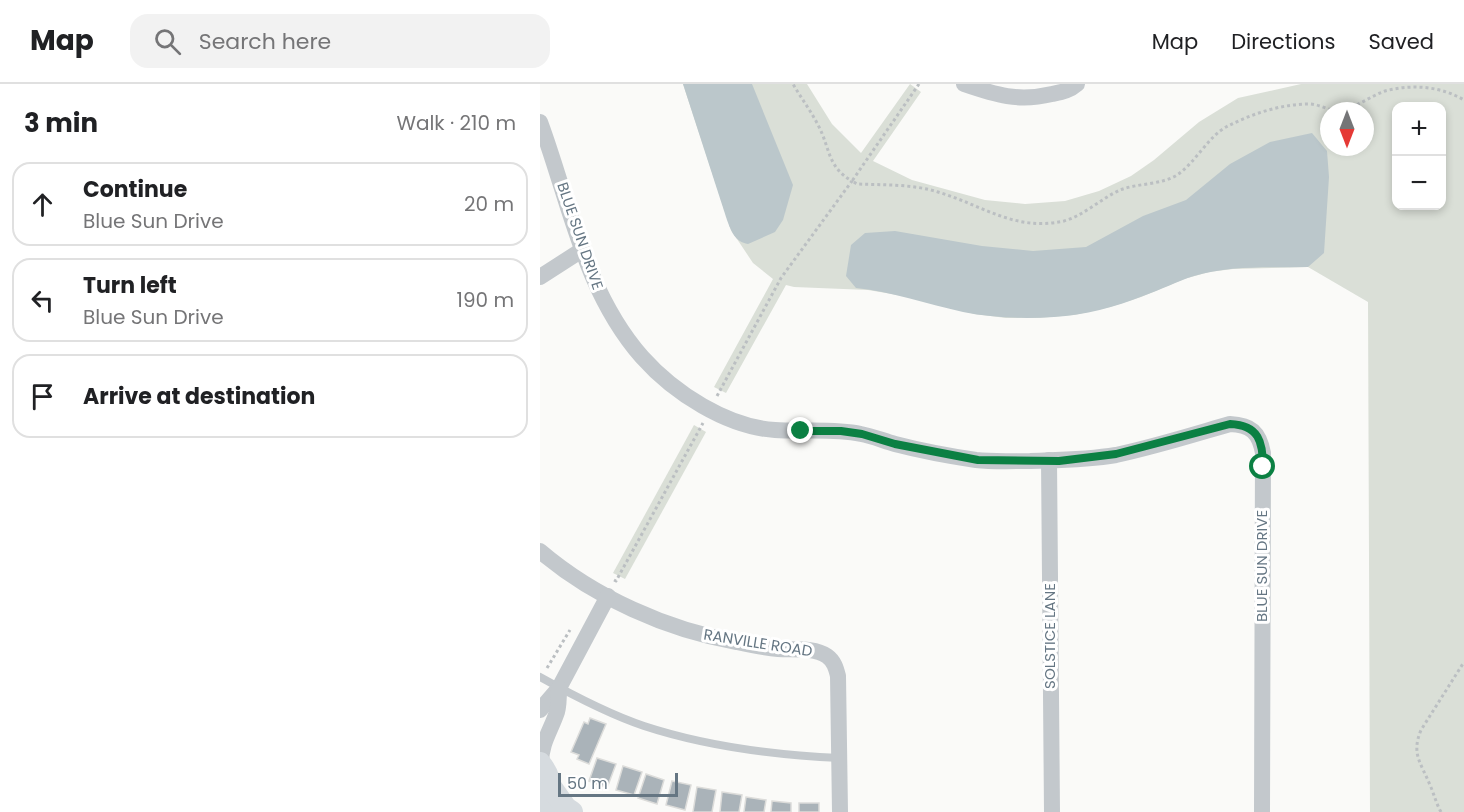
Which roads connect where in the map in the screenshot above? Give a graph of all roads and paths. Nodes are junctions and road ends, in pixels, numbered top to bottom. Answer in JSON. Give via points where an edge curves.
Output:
{"nodes":[{"id":1,"x":793,"y":84,"type":"edge"},
{"id":2,"x":919,"y":84,"type":"edge"},
{"id":3,"x":964,"y":84,"type":"edge"},
{"id":4,"x":1077,"y":84,"type":"edge"},
{"id":5,"x":1464,"y":99,"type":"edge"},
{"id":6,"x":540,"y":122,"type":"edge"},
{"id":7,"x":852,"y":181,"type":"junction"},
{"id":8,"x":582,"y":250,"type":"junction"},
{"id":9,"x":540,"y":277,"type":"edge"},
{"id":10,"x":710,"y":410,"type":"junction"},
{"id":11,"x":1049,"y":460,"type":"junction"},
{"id":12,"x":540,"y":551,"type":"edge"},
{"id":13,"x":616,"y":581,"type":"dead end"},
{"id":14,"x":608,"y":596,"type":"junction"},
{"id":15,"x":1464,"y":662,"type":"edge"},
{"id":16,"x":540,"y":677,"type":"edge"},
{"id":17,"x":559,"y":688,"type":"junction"},
{"id":18,"x":540,"y":710,"type":"edge"},
{"id":19,"x":840,"y":758,"type":"junction"},
{"id":20,"x":540,"y":763,"type":"edge"},
{"id":21,"x":551,"y":787,"type":"junction"},
{"id":22,"x":547,"y":812,"type":"edge"},
{"id":23,"x":572,"y":812,"type":"edge"},
{"id":24,"x":840,"y":812,"type":"edge"},
{"id":25,"x":1052,"y":812,"type":"edge"},
{"id":26,"x":1262,"y":812,"type":"edge"},
{"id":27,"x":1441,"y":812,"type":"edge"}],
"edges":[{"from":1,"to":7,"type":"path","via":[[820,128],[831,162]]},
{"from":2,"to":7,"type":"path"},
{"from":3,"to":4,"type":"street","via":[[999,96],[1031,99],[1070,90]]},
{"from":5,"to":7,"type":"path","via":[[1429,87],[1403,87],[1343,110],[1331,111],[1308,104],[1259,113],[1224,128],[1176,176],[1121,190],[1066,220],[1039,224],[1010,220],[936,192]]},
{"from":6,"to":8,"type":"street","name":"BLUE SUN DRIVE"},
{"from":7,"to":10,"type":"path","via":[[781,278]]},
{"from":8,"to":9,"type":"street"},
{"from":8,"to":10,"type":"street","name":"BLUE SUN DRIVE","via":[[607,309],[637,351],[671,383]]},
{"from":10,"to":11,"type":"street","name":"BLUE SUN DRIVE","via":[[747,426],[772,430],[862,434],[978,460]]},
{"from":10,"to":13,"type":"path"},
{"from":11,"to":25,"type":"street","name":"SOLSTICE LANE"},
{"from":11,"to":26,"type":"street","name":"BLUE SUN DRIVE","via":[[1116,454],[1230,424],[1244,425],[1258,437],[1263,453]]},
{"from":12,"to":14,"type":"street","name":"RANVILLE ROAD"},
{"from":14,"to":17,"type":"street"},
{"from":14,"to":19,"type":"street","name":"RANVILLE ROAD","via":[[703,636],[777,649],[809,650],[829,657],[838,676]]},
{"from":15,"to":27,"type":"path","via":[[1416,741],[1418,760]]},
{"from":16,"to":17,"type":"lane"},
{"from":17,"to":18,"type":"street"},
{"from":17,"to":19,"type":"lane","via":[[643,726],[684,738],[764,753]]},
{"from":17,"to":20,"type":"street","via":[[558,711],[546,736]]},
{"from":19,"to":24,"type":"street","name":"RANVILLE ROAD"},
{"from":20,"to":21,"type":"street"},
{"from":21,"to":22,"type":"street"},
{"from":21,"to":23,"type":"street"}]}
